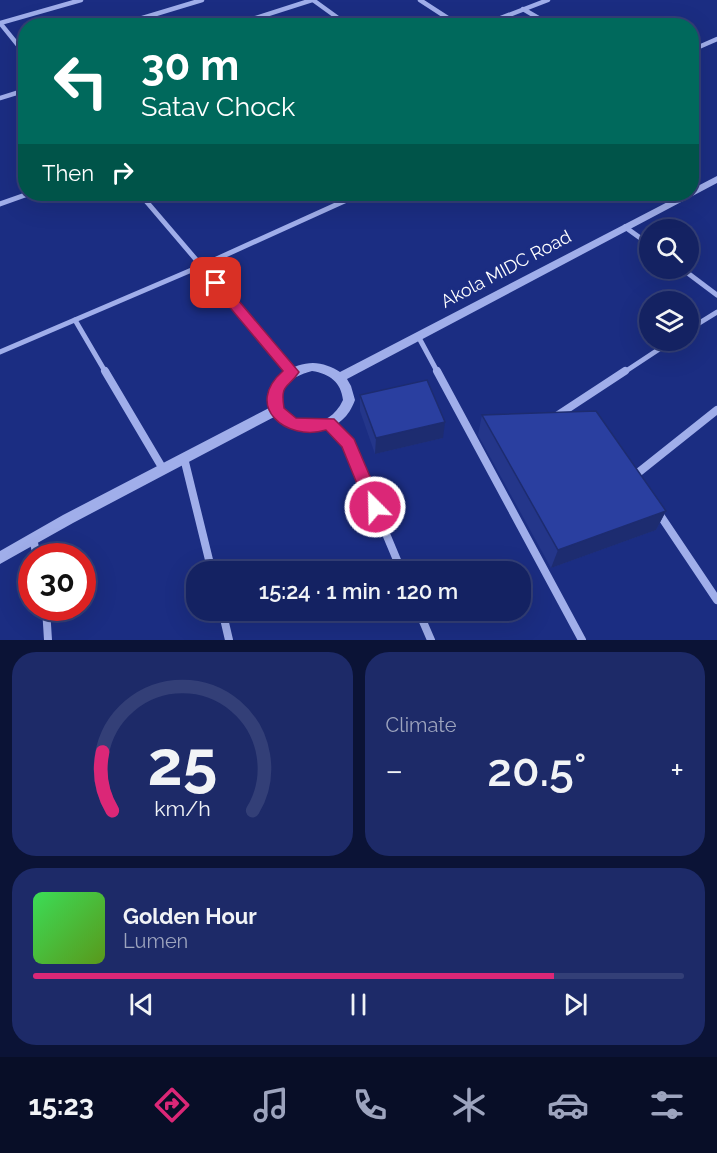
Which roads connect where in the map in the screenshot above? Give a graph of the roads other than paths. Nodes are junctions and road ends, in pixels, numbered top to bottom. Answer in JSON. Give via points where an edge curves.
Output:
{"nodes":[{"id":1,"x":81,"y":0,"type":"edge"},
{"id":2,"x":202,"y":0,"type":"edge"},
{"id":3,"x":312,"y":0,"type":"edge"},
{"id":4,"x":420,"y":0,"type":"edge"},
{"id":5,"x":548,"y":0,"type":"edge"},
{"id":6,"x":523,"y":9,"type":"junction"},
{"id":7,"x":142,"y":18,"type":"edge"},
{"id":8,"x":256,"y":18,"type":"edge"},
{"id":9,"x":338,"y":18,"type":"edge"},
{"id":10,"x":448,"y":18,"type":"edge"},
{"id":11,"x":500,"y":18,"type":"edge"},
{"id":12,"x":538,"y":18,"type":"edge"},
{"id":13,"x":0,"y":23,"type":"edge"},
{"id":14,"x":717,"y":39,"type":"edge"},
{"id":15,"x":18,"y":45,"type":"edge"},
{"id":16,"x":699,"y":47,"type":"edge"},
{"id":17,"x":18,"y":92,"type":"edge"},
{"id":18,"x":0,"y":98,"type":"edge"},
{"id":19,"x":717,"y":179,"type":"edge"},
{"id":20,"x":699,"y":188,"type":"edge"},
{"id":21,"x":18,"y":198,"type":"edge"},
{"id":22,"x":146,"y":201,"type":"edge"},
{"id":23,"x":345,"y":201,"type":"edge"},
{"id":24,"x":675,"y":201,"type":"edge"},
{"id":25,"x":0,"y":204,"type":"edge"},
{"id":26,"x":626,"y":227,"type":"junction"},
{"id":27,"x":639,"y":237,"type":"edge"},
{"id":28,"x":201,"y":266,"type":"junction"},
{"id":29,"x":696,"y":279,"type":"edge"},
{"id":30,"x":717,"y":295,"type":"edge"},
{"id":31,"x":717,"y":312,"type":"edge"},
{"id":32,"x":75,"y":320,"type":"junction"},
{"id":33,"x":699,"y":323,"type":"edge"},
{"id":34,"x":418,"y":336,"type":"junction"},
{"id":35,"x":656,"y":351,"type":"edge"},
{"id":36,"x":0,"y":352,"type":"edge"},
{"id":37,"x":292,"y":372,"type":"junction"},
{"id":38,"x":340,"y":376,"type":"junction"},
{"id":39,"x":276,"y":410,"type":"junction"},
{"id":40,"x":717,"y":410,"type":"edge"},
{"id":41,"x":555,"y":417,"type":"edge"},
{"id":42,"x":329,"y":423,"type":"junction"},
{"id":43,"x":184,"y":458,"type":"junction"},
{"id":44,"x":163,"y":469,"type":"junction"},
{"id":45,"x":639,"y":484,"type":"edge"},
{"id":46,"x":652,"y":504,"type":"edge"},
{"id":47,"x":33,"y":539,"type":"junction"},
{"id":48,"x":34,"y":543,"type":"edge"},
{"id":49,"x":0,"y":558,"type":"edge"},
{"id":50,"x":209,"y":561,"type":"edge"},
{"id":51,"x":397,"y":561,"type":"edge"},
{"id":52,"x":717,"y":600,"type":"edge"},
{"id":53,"x":47,"y":621,"type":"edge"},
{"id":54,"x":225,"y":621,"type":"edge"},
{"id":55,"x":422,"y":621,"type":"edge"},
{"id":56,"x":48,"y":640,"type":"edge"},
{"id":57,"x":229,"y":640,"type":"edge"},
{"id":58,"x":430,"y":640,"type":"edge"},
{"id":59,"x":582,"y":640,"type":"edge"}],
"edges":[{"from":1,"to":13,"type":"street"},
{"from":2,"to":7,"type":"street"},
{"from":3,"to":8,"type":"street"},
{"from":3,"to":9,"type":"street"},
{"from":4,"to":10,"type":"street"},
{"from":5,"to":6,"type":"street"},
{"from":6,"to":11,"type":"street"},
{"from":6,"to":12,"type":"street"},
{"from":13,"to":15,"type":"street"},
{"from":14,"to":16,"type":"street"},
{"from":17,"to":18,"type":"street"},
{"from":19,"to":20,"type":"street","name":"Akola MIDC Road"},
{"from":21,"to":25,"type":"street"},
{"from":22,"to":28,"type":"street"},
{"from":23,"to":28,"type":"street"},
{"from":24,"to":26,"type":"street","name":"Akola MIDC Road"},
{"from":26,"to":27,"type":"street"},
{"from":26,"to":34,"type":"street","name":"Akola MIDC Road"},
{"from":28,"to":32,"type":"street"},
{"from":28,"to":37,"type":"street"},
{"from":29,"to":30,"type":"street"},
{"from":31,"to":33,"type":"street"},
{"from":32,"to":36,"type":"street"},
{"from":32,"to":44,"type":"street"},
{"from":34,"to":38,"type":"street","name":"Akola MIDC Road"},
{"from":34,"to":59,"type":"street"},
{"from":35,"to":41,"type":"street"},
{"from":37,"to":38,"type":"street","via":[[312,367]]},
{"from":37,"to":39,"type":"street","via":[[277,385]]},
{"from":38,"to":42,"type":"street","via":[[349,400]]},
{"from":39,"to":42,"type":"street","via":[[293,424]]},
{"from":39,"to":43,"type":"street"},
{"from":40,"to":45,"type":"street","via":[[633,475]]},
{"from":42,"to":51,"type":"street","via":[[348,443]]},
{"from":43,"to":44,"type":"street"},
{"from":43,"to":50,"type":"street"},
{"from":44,"to":47,"type":"street"},
{"from":46,"to":52,"type":"street"},
{"from":47,"to":48,"type":"street"},
{"from":47,"to":49,"type":"street"},
{"from":53,"to":56,"type":"street"},
{"from":54,"to":57,"type":"street"},
{"from":55,"to":58,"type":"street"}]}
